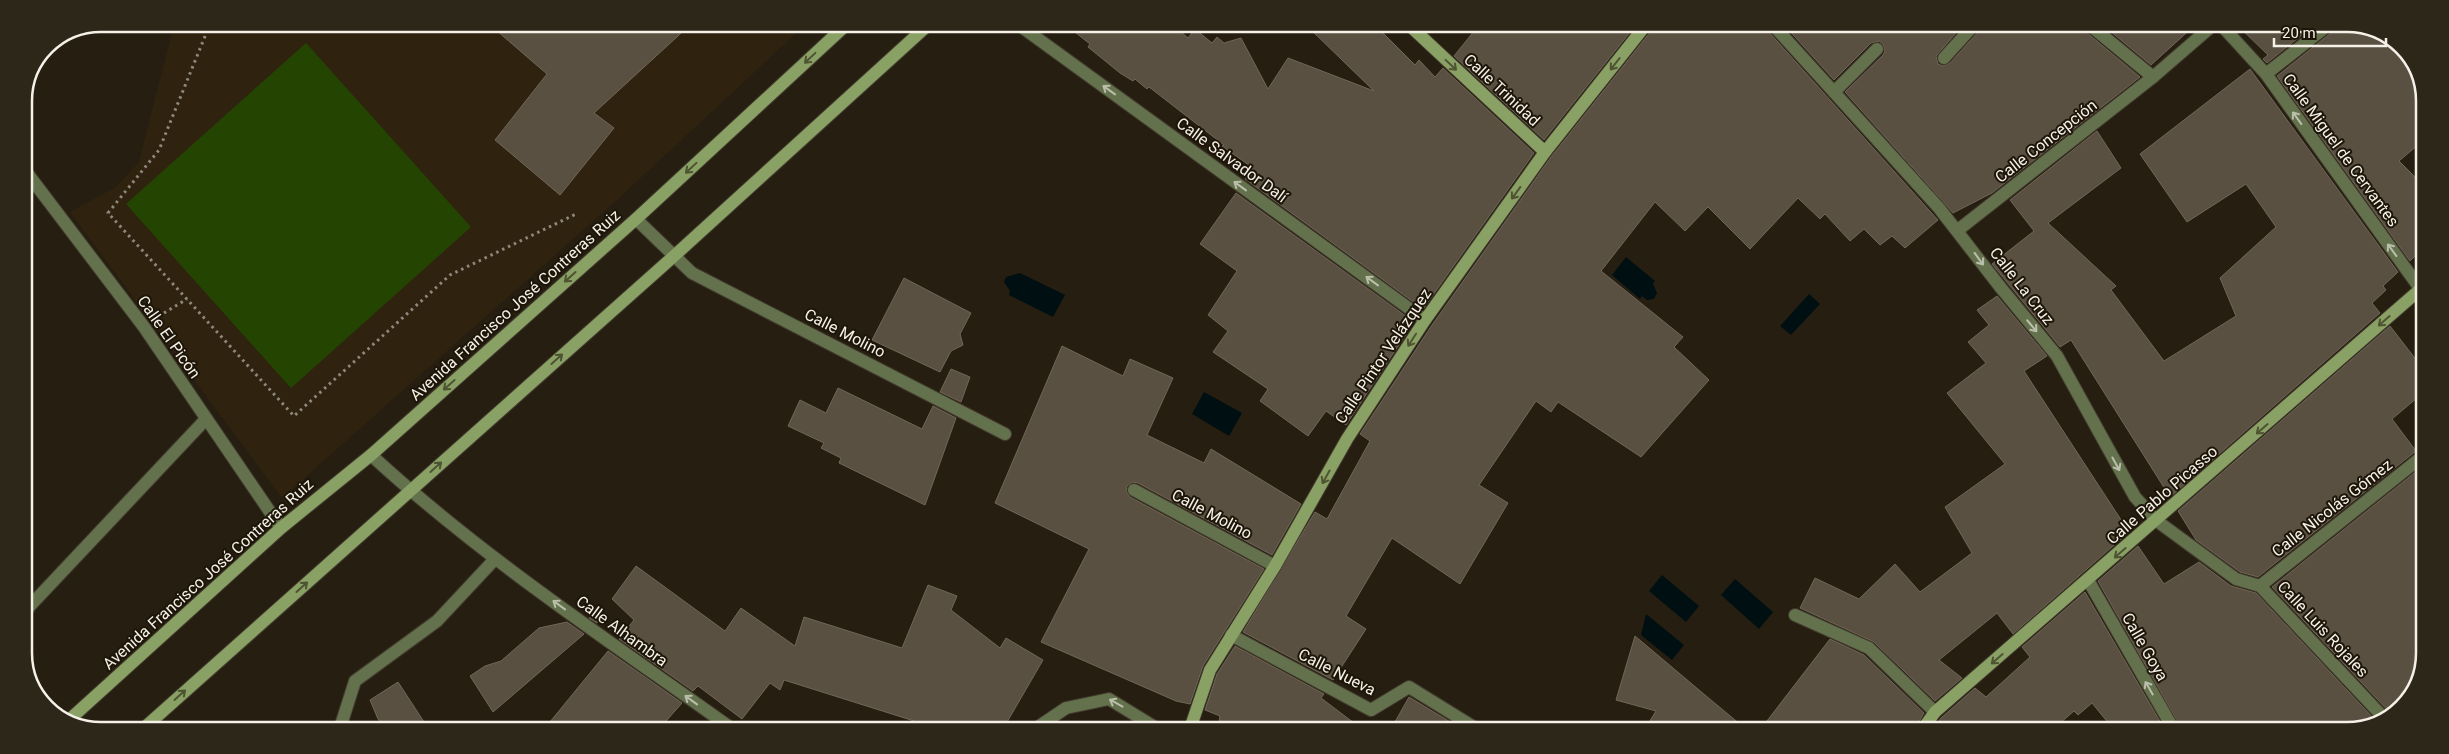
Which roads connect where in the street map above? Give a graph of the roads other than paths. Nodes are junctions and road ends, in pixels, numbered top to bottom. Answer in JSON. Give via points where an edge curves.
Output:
{"nodes":[{"id":1,"x":838,"y":32,"type":"edge"},
{"id":2,"x":920,"y":32,"type":"edge"},
{"id":3,"x":1029,"y":32,"type":"edge"},
{"id":4,"x":1420,"y":32,"type":"edge"},
{"id":5,"x":1640,"y":32,"type":"edge"},
{"id":6,"x":1779,"y":32,"type":"edge"},
{"id":7,"x":1968,"y":32,"type":"edge"},
{"id":8,"x":2098,"y":32,"type":"edge"},
{"id":9,"x":2205,"y":32,"type":"edge"},
{"id":10,"x":2228,"y":32,"type":"edge"},
{"id":11,"x":2319,"y":32,"type":"edge"},
{"id":12,"x":1877,"y":49,"type":"dead end"},
{"id":13,"x":1944,"y":58,"type":"dead end"},
{"id":14,"x":2266,"y":74,"type":"junction"},
{"id":15,"x":2153,"y":77,"type":"junction"},
{"id":16,"x":1834,"y":92,"type":"junction"},
{"id":17,"x":1545,"y":152,"type":"junction"},
{"id":18,"x":33,"y":181,"type":"edge"},
{"id":19,"x":636,"y":219,"type":"junction"},
{"id":20,"x":1958,"y":230,"type":"junction"},
{"id":21,"x":674,"y":256,"type":"junction"},
{"id":22,"x":2416,"y":280,"type":"edge"},
{"id":23,"x":2416,"y":296,"type":"edge"},
{"id":24,"x":1426,"y":320,"type":"junction"},
{"id":25,"x":206,"y":419,"type":"junction"},
{"id":26,"x":1005,"y":434,"type":"dead end"},
{"id":27,"x":371,"y":455,"type":"junction"},
{"id":28,"x":2416,"y":462,"type":"edge"},
{"id":29,"x":410,"y":490,"type":"junction"},
{"id":30,"x":1134,"y":490,"type":"dead end"},
{"id":31,"x":2157,"y":521,"type":"junction"},
{"id":32,"x":281,"y":528,"type":"junction"},
{"id":33,"x":495,"y":559,"type":"junction"},
{"id":34,"x":1276,"y":566,"type":"junction"},
{"id":35,"x":2088,"y":580,"type":"junction"},
{"id":36,"x":2260,"y":586,"type":"junction"},
{"id":37,"x":33,"y":603,"type":"edge"},
{"id":38,"x":1795,"y":615,"type":"dead end"},
{"id":39,"x":1231,"y":635,"type":"junction"},
{"id":40,"x":1935,"y":712,"type":"junction"},
{"id":41,"x":2379,"y":713,"type":"edge"},
{"id":42,"x":74,"y":715,"type":"edge"},
{"id":43,"x":151,"y":722,"type":"edge"},
{"id":44,"x":342,"y":722,"type":"edge"},
{"id":45,"x":723,"y":722,"type":"edge"},
{"id":46,"x":1045,"y":722,"type":"edge"},
{"id":47,"x":1146,"y":722,"type":"edge"},
{"id":48,"x":1192,"y":722,"type":"edge"},
{"id":49,"x":1466,"y":722,"type":"edge"},
{"id":50,"x":1928,"y":722,"type":"edge"},
{"id":51,"x":2169,"y":722,"type":"edge"}],
"edges":[{"from":1,"to":19,"type":"street","name":"Avenida Francisco José Contreras Ruiz","one_way":true},
{"from":2,"to":21,"type":"street"},
{"from":24,"to":3,"type":"street","name":"Calle Salvador Dalí","one_way":true},
{"from":4,"to":17,"type":"street","name":"Calle Trinidad","one_way":true},
{"from":5,"to":17,"type":"street","name":"Calle Pintor Velázquez","one_way":true},
{"from":6,"to":16,"type":"street","name":"Calle La Cruz"},
{"from":7,"to":13,"type":"street"},
{"from":8,"to":15,"type":"street"},
{"from":9,"to":15,"type":"street","name":"Calle Concepción"},
{"from":10,"to":14,"type":"street"},
{"from":11,"to":14,"type":"street"},
{"from":12,"to":16,"type":"street"},
{"from":22,"to":14,"type":"street","name":"Calle Miguel de Cervantes","one_way":true},
{"from":15,"to":20,"type":"street","name":"Calle Concepción"},
{"from":16,"to":20,"type":"street","name":"Calle La Cruz"},
{"from":17,"to":24,"type":"street","name":"Calle Pintor Velázquez","one_way":true},
{"from":18,"to":25,"type":"street","name":"Calle El Picón","via":[[144,327]]},
{"from":19,"to":21,"type":"street","name":"Avenida Francisco José Contreras Ruiz"},
{"from":19,"to":27,"type":"street","name":"Avenida Francisco José Contreras Ruiz","one_way":true},
{"from":20,"to":31,"type":"street","name":"Calle La Cruz","one_way":true,"via":[[2057,356],[2135,497]]},
{"from":21,"to":26,"type":"street","name":"Calle Molino","via":[[692,273]]},
{"from":29,"to":21,"type":"street","one_way":true},
{"from":23,"to":31,"type":"street","name":"Calle Pablo Picasso","one_way":true},
{"from":24,"to":34,"type":"street","name":"Calle Pintor Velázquez","one_way":true,"via":[[1347,439]]},
{"from":25,"to":32,"type":"street","name":"Calle El Picón"},
{"from":25,"to":37,"type":"street"},
{"from":27,"to":29,"type":"street"},
{"from":27,"to":32,"type":"street","name":"Avenida Francisco José Contreras Ruiz"},
{"from":28,"to":36,"type":"street","name":"Calle Nicolás Gómez"},
{"from":29,"to":33,"type":"street","name":"Calle Alhambra"},
{"from":43,"to":29,"type":"street","one_way":true},
{"from":30,"to":34,"type":"street","name":"Calle Molino"},
{"from":31,"to":35,"type":"street","name":"Calle Pablo Picasso","one_way":true},
{"from":31,"to":36,"type":"street","name":"Calle Luis Rojales","via":[[2236,578]]},
{"from":32,"to":42,"type":"street","name":"Avenida Francisco José Contreras Ruiz"},
{"from":33,"to":44,"type":"street","via":[[437,622],[355,681]]},
{"from":45,"to":33,"type":"street","name":"Calle Alhambra","one_way":true},
{"from":34,"to":39,"type":"street","name":"Calle Pintor Velázquez"},
{"from":35,"to":40,"type":"street","name":"Calle Pablo Picasso","one_way":true},
{"from":51,"to":35,"type":"street","name":"Calle Goya","one_way":true},
{"from":36,"to":41,"type":"street","name":"Calle Luis Rojales"},
{"from":38,"to":40,"type":"street","via":[[1869,648]]},
{"from":39,"to":48,"type":"street","name":"Calle Pintor Velázquez","via":[[1210,670]]},
{"from":39,"to":49,"type":"street","name":"Calle Nueva","via":[[1370,710],[1409,687]]},
{"from":40,"to":50,"type":"street","name":"Calle Pablo Picasso"},
{"from":47,"to":46,"type":"street","one_way":true,"via":[[1108,699],[1066,708]]}]}
